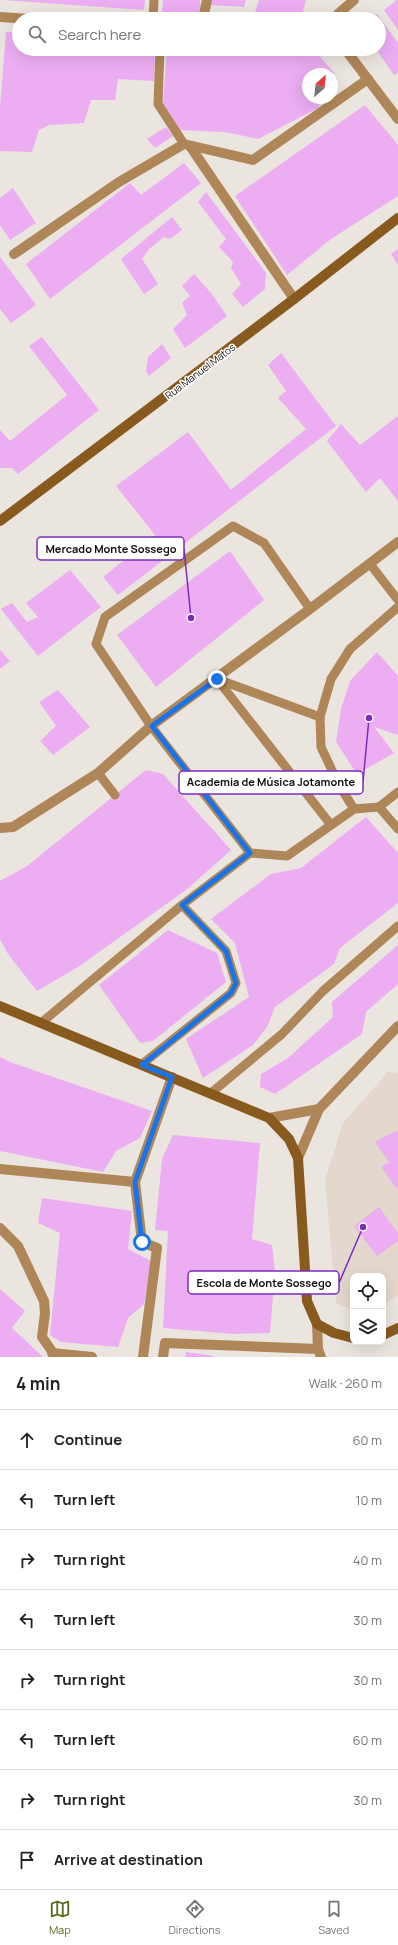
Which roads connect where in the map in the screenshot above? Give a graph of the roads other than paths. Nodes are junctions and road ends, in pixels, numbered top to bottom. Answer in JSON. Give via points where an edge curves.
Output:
{"nodes":[{"id":1,"x":154,"y":0,"type":"edge"},
{"id":2,"x":207,"y":0,"type":"edge"},
{"id":3,"x":354,"y":0,"type":"edge"},
{"id":4,"x":153,"y":12,"type":"edge"},
{"id":5,"x":204,"y":12,"type":"edge"},
{"id":6,"x":340,"y":12,"type":"edge"},
{"id":7,"x":0,"y":17,"type":"edge"},
{"id":8,"x":12,"y":18,"type":"edge"},
{"id":9,"x":160,"y":56,"type":"edge"},
{"id":10,"x":350,"y":56,"type":"edge"},
{"id":11,"x":368,"y":79,"type":"junction"},
{"id":12,"x":398,"y":119,"type":"edge"},
{"id":13,"x":187,"y":145,"type":"junction"},
{"id":14,"x":398,"y":218,"type":"edge"},
{"id":15,"x":14,"y":254,"type":"dead end"},
{"id":16,"x":294,"y":300,"type":"junction"},
{"id":17,"x":0,"y":521,"type":"edge"},
{"id":18,"x":398,"y":542,"type":"edge"},
{"id":19,"x":370,"y":564,"type":"junction"},
{"id":20,"x":398,"y":600,"type":"edge"},
{"id":21,"x":398,"y":608,"type":"edge"},
{"id":22,"x":310,"y":609,"type":"junction"},
{"id":23,"x":217,"y":679,"type":"junction"},
{"id":24,"x":320,"y":717,"type":"junction"},
{"id":25,"x":152,"y":726,"type":"junction"},
{"id":26,"x":98,"y":773,"type":"junction"},
{"id":27,"x":398,"y":792,"type":"edge"},
{"id":28,"x":115,"y":795,"type":"dead end"},
{"id":29,"x":379,"y":807,"type":"junction"},
{"id":30,"x":354,"y":809,"type":"junction"},
{"id":31,"x":331,"y":825,"type":"junction"},
{"id":32,"x":0,"y":828,"type":"edge"},
{"id":33,"x":398,"y":829,"type":"edge"},
{"id":34,"x":250,"y":853,"type":"junction"},
{"id":35,"x":182,"y":905,"type":"junction"},
{"id":36,"x":398,"y":926,"type":"edge"},
{"id":37,"x":0,"y":1006,"type":"edge"},
{"id":38,"x":41,"y":1023,"type":"junction"},
{"id":39,"x":398,"y":1026,"type":"edge"},
{"id":40,"x":142,"y":1065,"type":"junction"},
{"id":41,"x":172,"y":1077,"type":"junction"},
{"id":42,"x":211,"y":1093,"type":"junction"},
{"id":43,"x":319,"y":1109,"type":"junction"},
{"id":44,"x":269,"y":1118,"type":"junction"},
{"id":45,"x":298,"y":1158,"type":"junction"},
{"id":46,"x":0,"y":1170,"type":"edge"},
{"id":47,"x":135,"y":1182,"type":"junction"},
{"id":48,"x":0,"y":1228,"type":"edge"},
{"id":49,"x":317,"y":1324,"type":"junction"},
{"id":50,"x":398,"y":1328,"type":"edge"},
{"id":51,"x":386,"y":1334,"type":"edge"},
{"id":52,"x":350,"y":1337,"type":"edge"},
{"id":53,"x":319,"y":1353,"type":"edge"},
{"id":54,"x":54,"y":1355,"type":"edge"},
{"id":55,"x":92,"y":1357,"type":"edge"},
{"id":56,"x":143,"y":1357,"type":"edge"},
{"id":57,"x":162,"y":1357,"type":"edge"}],
"edges":[{"from":1,"to":4,"type":"lane"},
{"from":2,"to":5,"type":"street"},
{"from":3,"to":6,"type":"street"},
{"from":7,"to":8,"type":"street"},
{"from":9,"to":13,"type":"lane","via":[[158,104]]},
{"from":10,"to":11,"type":"street"},
{"from":11,"to":12,"type":"street"},
{"from":11,"to":13,"type":"street","via":[[253,160]]},
{"from":13,"to":15,"type":"street","via":[[119,182]]},
{"from":13,"to":16,"type":"street"},
{"from":14,"to":16,"type":"main road","name":"Rua Manuel Matos"},
{"from":16,"to":17,"type":"main road","name":"Rua Manuel Matos"},
{"from":18,"to":19,"type":"street"},
{"from":19,"to":20,"type":"lane"},
{"from":19,"to":22,"type":"street"},
{"from":21,"to":24,"type":"lane","via":[[350,649],[331,679]]},
{"from":22,"to":23,"type":"street"},
{"from":22,"to":25,"type":"lane","via":[[264,544],[233,526],[105,617],[96,644]]},
{"from":23,"to":24,"type":"lane"},
{"from":23,"to":25,"type":"street"},
{"from":23,"to":31,"type":"lane"},
{"from":24,"to":30,"type":"lane","via":[[320,747]]},
{"from":25,"to":26,"type":"street"},
{"from":25,"to":34,"type":"lane"},
{"from":26,"to":28,"type":"lane"},
{"from":26,"to":32,"type":"street","via":[[13,827]]},
{"from":27,"to":29,"type":"lane"},
{"from":29,"to":30,"type":"lane"},
{"from":29,"to":33,"type":"lane"},
{"from":30,"to":31,"type":"lane"},
{"from":31,"to":34,"type":"lane","via":[[287,856]]},
{"from":34,"to":35,"type":"lane","via":[[189,894]]},
{"from":35,"to":38,"type":"lane"},
{"from":35,"to":40,"type":"lane","via":[[226,951],[236,983],[231,993]]},
{"from":36,"to":42,"type":"lane","via":[[323,991],[282,1034]]},
{"from":37,"to":38,"type":"main road"},
{"from":38,"to":40,"type":"main road"},
{"from":39,"to":43,"type":"street"},
{"from":40,"to":41,"type":"main road"},
{"from":41,"to":42,"type":"main road"},
{"from":41,"to":47,"type":"street"},
{"from":42,"to":44,"type":"main road"},
{"from":43,"to":44,"type":"street"},
{"from":43,"to":45,"type":"street"},
{"from":44,"to":45,"type":"main road","via":[[290,1138]]},
{"from":45,"to":49,"type":"main road","via":[[307,1301]]},
{"from":46,"to":47,"type":"street"},
{"from":47,"to":56,"type":"street","via":[[142,1242],[158,1248]]},
{"from":48,"to":54,"type":"street","via":[[18,1246],[44,1301],[42,1337]]},
{"from":49,"to":52,"type":"main road","via":[[334,1333]]},
{"from":49,"to":53,"type":"street"},
{"from":50,"to":51,"type":"main road"},
{"from":53,"to":57,"type":"street","via":[[165,1343]]},
{"from":54,"to":55,"type":"street"}]}
